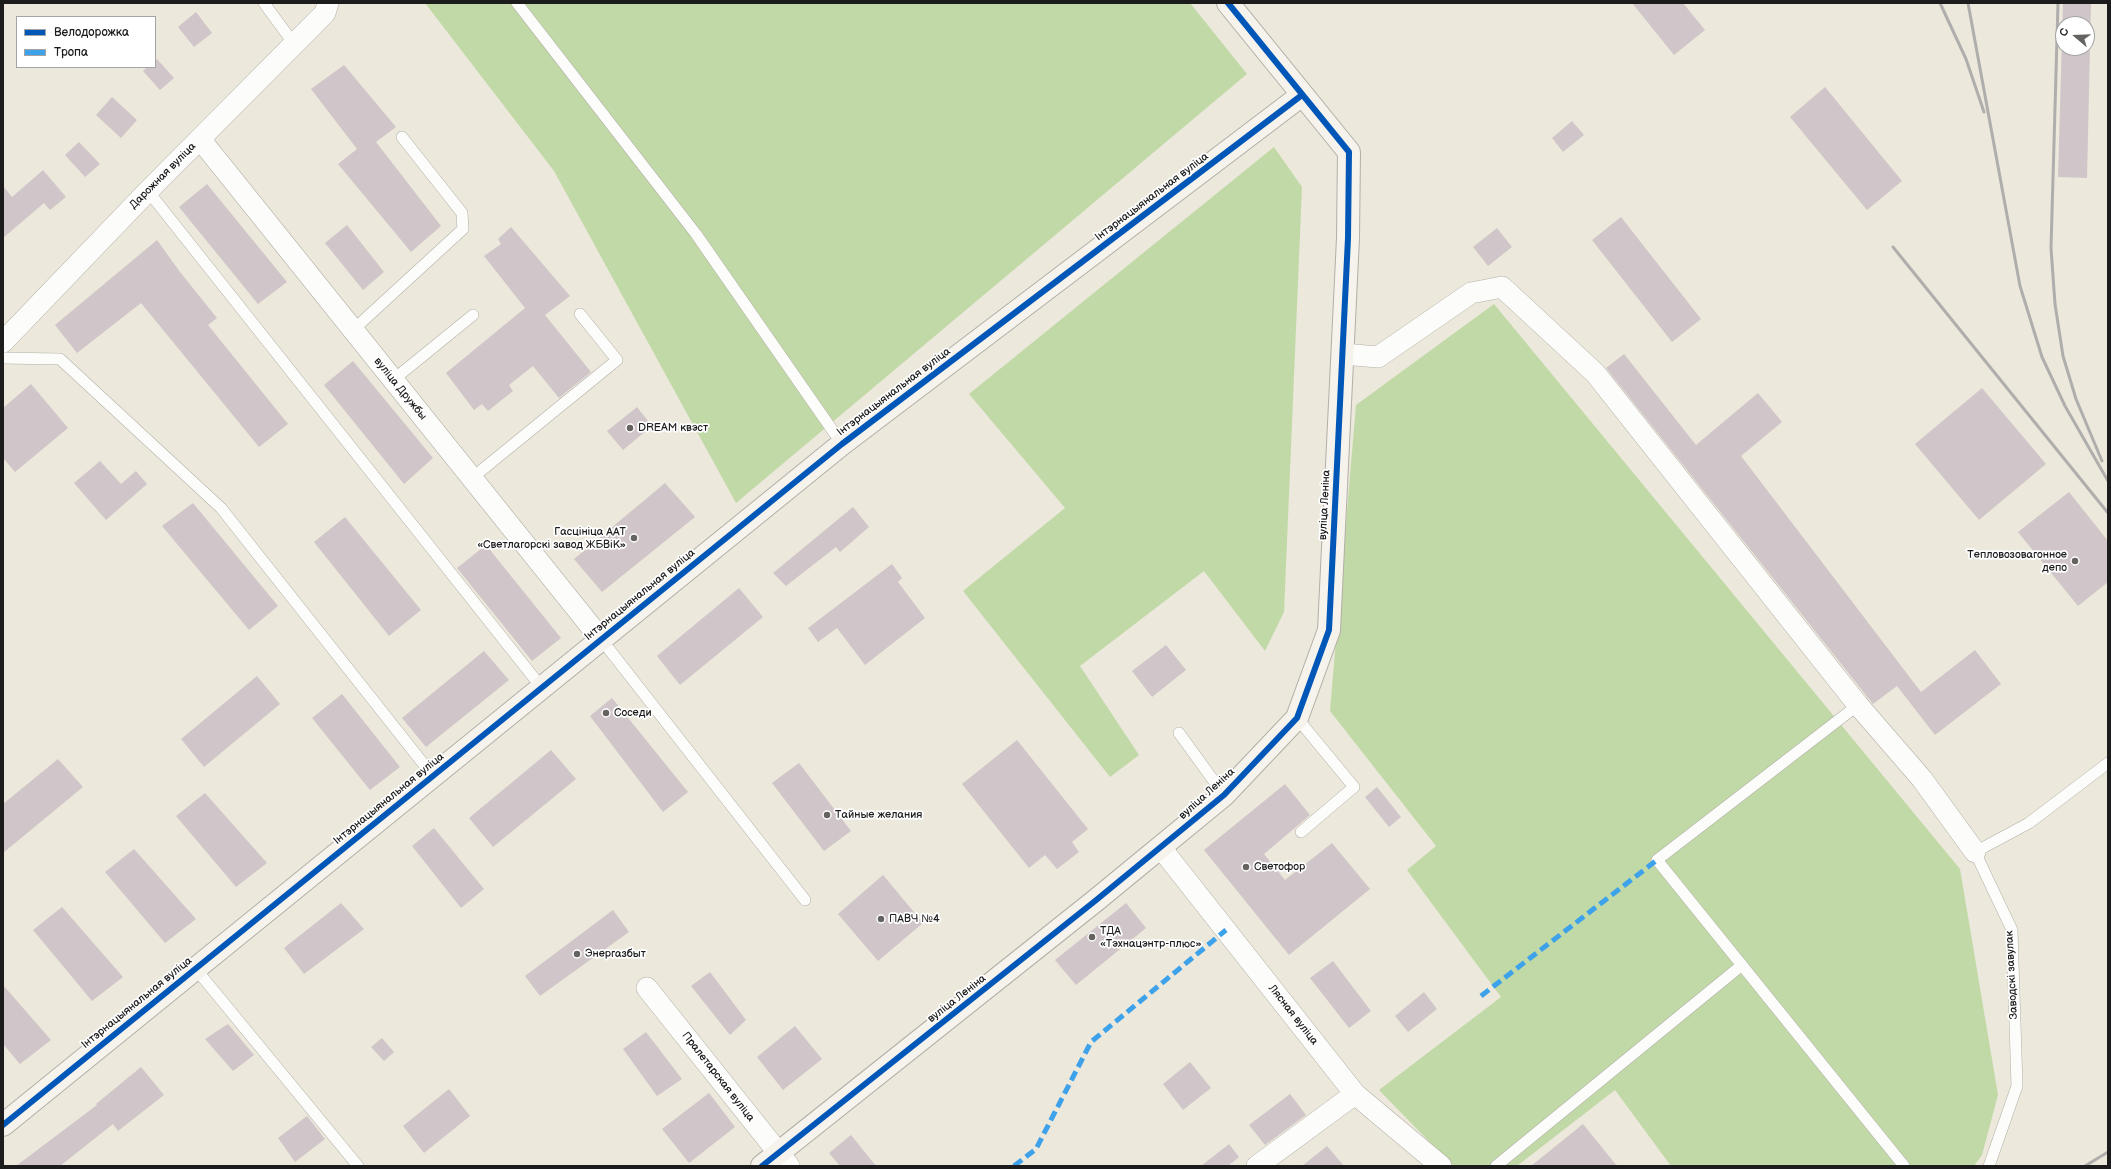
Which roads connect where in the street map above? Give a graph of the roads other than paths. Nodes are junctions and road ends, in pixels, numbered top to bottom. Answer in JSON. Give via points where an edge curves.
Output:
{"nodes":[{"id":1,"x":264,"y":3,"type":"edge"},
{"id":2,"x":517,"y":3,"type":"edge"},
{"id":3,"x":1228,"y":3,"type":"edge"},
{"id":4,"x":326,"y":8,"type":"edge"},
{"id":5,"x":294,"y":44,"type":"junction"},
{"id":6,"x":1302,"y":95,"type":"junction"},
{"id":7,"x":402,"y":137,"type":"dead end"},
{"id":8,"x":200,"y":139,"type":"junction"},
{"id":9,"x":148,"y":191,"type":"junction"},
{"id":10,"x":580,"y":314,"type":"dead end"},
{"id":11,"x":474,"y":315,"type":"dead end"},
{"id":12,"x":353,"y":330,"type":"junction"},
{"id":13,"x":3,"y":342,"type":"edge"},
{"id":14,"x":1343,"y":354,"type":"junction"},
{"id":15,"x":3,"y":358,"type":"edge"},
{"id":16,"x":393,"y":380,"type":"junction"},
{"id":17,"x":842,"y":444,"type":"junction"},
{"id":18,"x":472,"y":478,"type":"junction"},
{"id":19,"x":601,"y":640,"type":"junction"},
{"id":20,"x":542,"y":688,"type":"junction"},
{"id":21,"x":1858,"y":705,"type":"junction"},
{"id":22,"x":1297,"y":718,"type":"junction"},
{"id":23,"x":1179,"y":733,"type":"dead end"},
{"id":24,"x":2108,"y":763,"type":"edge"},
{"id":25,"x":433,"y":776,"type":"junction"},
{"id":26,"x":1224,"y":795,"type":"junction"},
{"id":27,"x":1301,"y":832,"type":"dead end"},
{"id":28,"x":1161,"y":848,"type":"junction"},
{"id":29,"x":1975,"y":852,"type":"junction"},
{"id":30,"x":805,"y":900,"type":"dead end"},
{"id":31,"x":1742,"y":965,"type":"junction"},
{"id":32,"x":195,"y":968,"type":"junction"},
{"id":33,"x":647,"y":988,"type":"dead end"},
{"id":34,"x":1355,"y":1094,"type":"junction"},
{"id":35,"x":3,"y":1125,"type":"edge"},
{"id":36,"x":776,"y":1162,"type":"edge"},
{"id":37,"x":358,"y":1166,"type":"edge"},
{"id":38,"x":1257,"y":1166,"type":"edge"},
{"id":39,"x":1442,"y":1166,"type":"edge"},
{"id":40,"x":1496,"y":1166,"type":"edge"},
{"id":41,"x":1904,"y":1166,"type":"edge"},
{"id":42,"x":1989,"y":1166,"type":"edge"}],
"edges":[{"from":1,"to":5,"type":"lane"},
{"from":2,"to":17,"type":"lane","via":[[696,234]]},
{"from":3,"to":6,"type":"street","name":"вуліца Леніна"},
{"from":4,"to":5,"type":"street","name":"Дарожная вуліца"},
{"from":5,"to":8,"type":"street","name":"Дарожная вуліца"},
{"from":6,"to":14,"type":"street","name":"вуліца Леніна","via":[[1349,152]]},
{"from":6,"to":17,"type":"street","name":"Інтэрнацыянальная вуліца"},
{"from":7,"to":12,"type":"lane","via":[[462,214],[463,229]]},
{"from":8,"to":9,"type":"street","name":"Дарожная вуліца"},
{"from":8,"to":12,"type":"street","name":"вуліца Дружбы"},
{"from":9,"to":13,"type":"street","name":"Дарожная вуліца"},
{"from":9,"to":20,"type":"lane"},
{"from":10,"to":18,"type":"lane","via":[[617,360]]},
{"from":11,"to":16,"type":"lane"},
{"from":12,"to":16,"type":"street","name":"вуліца Дружбы"},
{"from":14,"to":21,"type":"street","via":[[1378,357],[1471,293],[1502,287],[1595,373]]},
{"from":14,"to":22,"type":"street","name":"вуліца Леніна","via":[[1329,630]]},
{"from":15,"to":25,"type":"lane","via":[[60,359],[221,508]]},
{"from":16,"to":18,"type":"street","name":"вуліца Дружбы"},
{"from":17,"to":19,"type":"street","name":"Інтэрнацыянальная вуліца"},
{"from":18,"to":19,"type":"street","name":"вуліца Дружбы"},
{"from":19,"to":20,"type":"street","name":"Інтэрнацыянальная вуліца"},
{"from":19,"to":30,"type":"lane"},
{"from":20,"to":25,"type":"street","name":"Інтэрнацыянальная вуліца"},
{"from":21,"to":29,"type":"street","via":[[1922,779]]},
{"from":21,"to":31,"type":"lane","via":[[1657,860]]},
{"from":22,"to":26,"type":"street","name":"вуліца Леніна"},
{"from":22,"to":27,"type":"lane","via":[[1354,787]]},
{"from":23,"to":26,"type":"lane"},
{"from":24,"to":29,"type":"lane","via":[[2030,823]]},
{"from":25,"to":32,"type":"street","name":"Інтэрнацыянальная вуліца"},
{"from":26,"to":28,"type":"street","name":"вуліца Леніна"},
{"from":28,"to":34,"type":"street","name":"Лясная вуліца"},
{"from":28,"to":36,"type":"street","name":"вуліца Леніна"},
{"from":29,"to":42,"type":"lane","name":"Заводскі завулак","via":[[2012,930],[2017,1086]]},
{"from":31,"to":40,"type":"lane"},
{"from":31,"to":41,"type":"lane"},
{"from":32,"to":35,"type":"street","name":"Інтэрнацыянальная вуліца"},
{"from":32,"to":37,"type":"lane"},
{"from":33,"to":36,"type":"street","name":"Пралетарская вуліца"},
{"from":34,"to":38,"type":"street"},
{"from":34,"to":39,"type":"street","name":"Лясная вуліца"}]}
